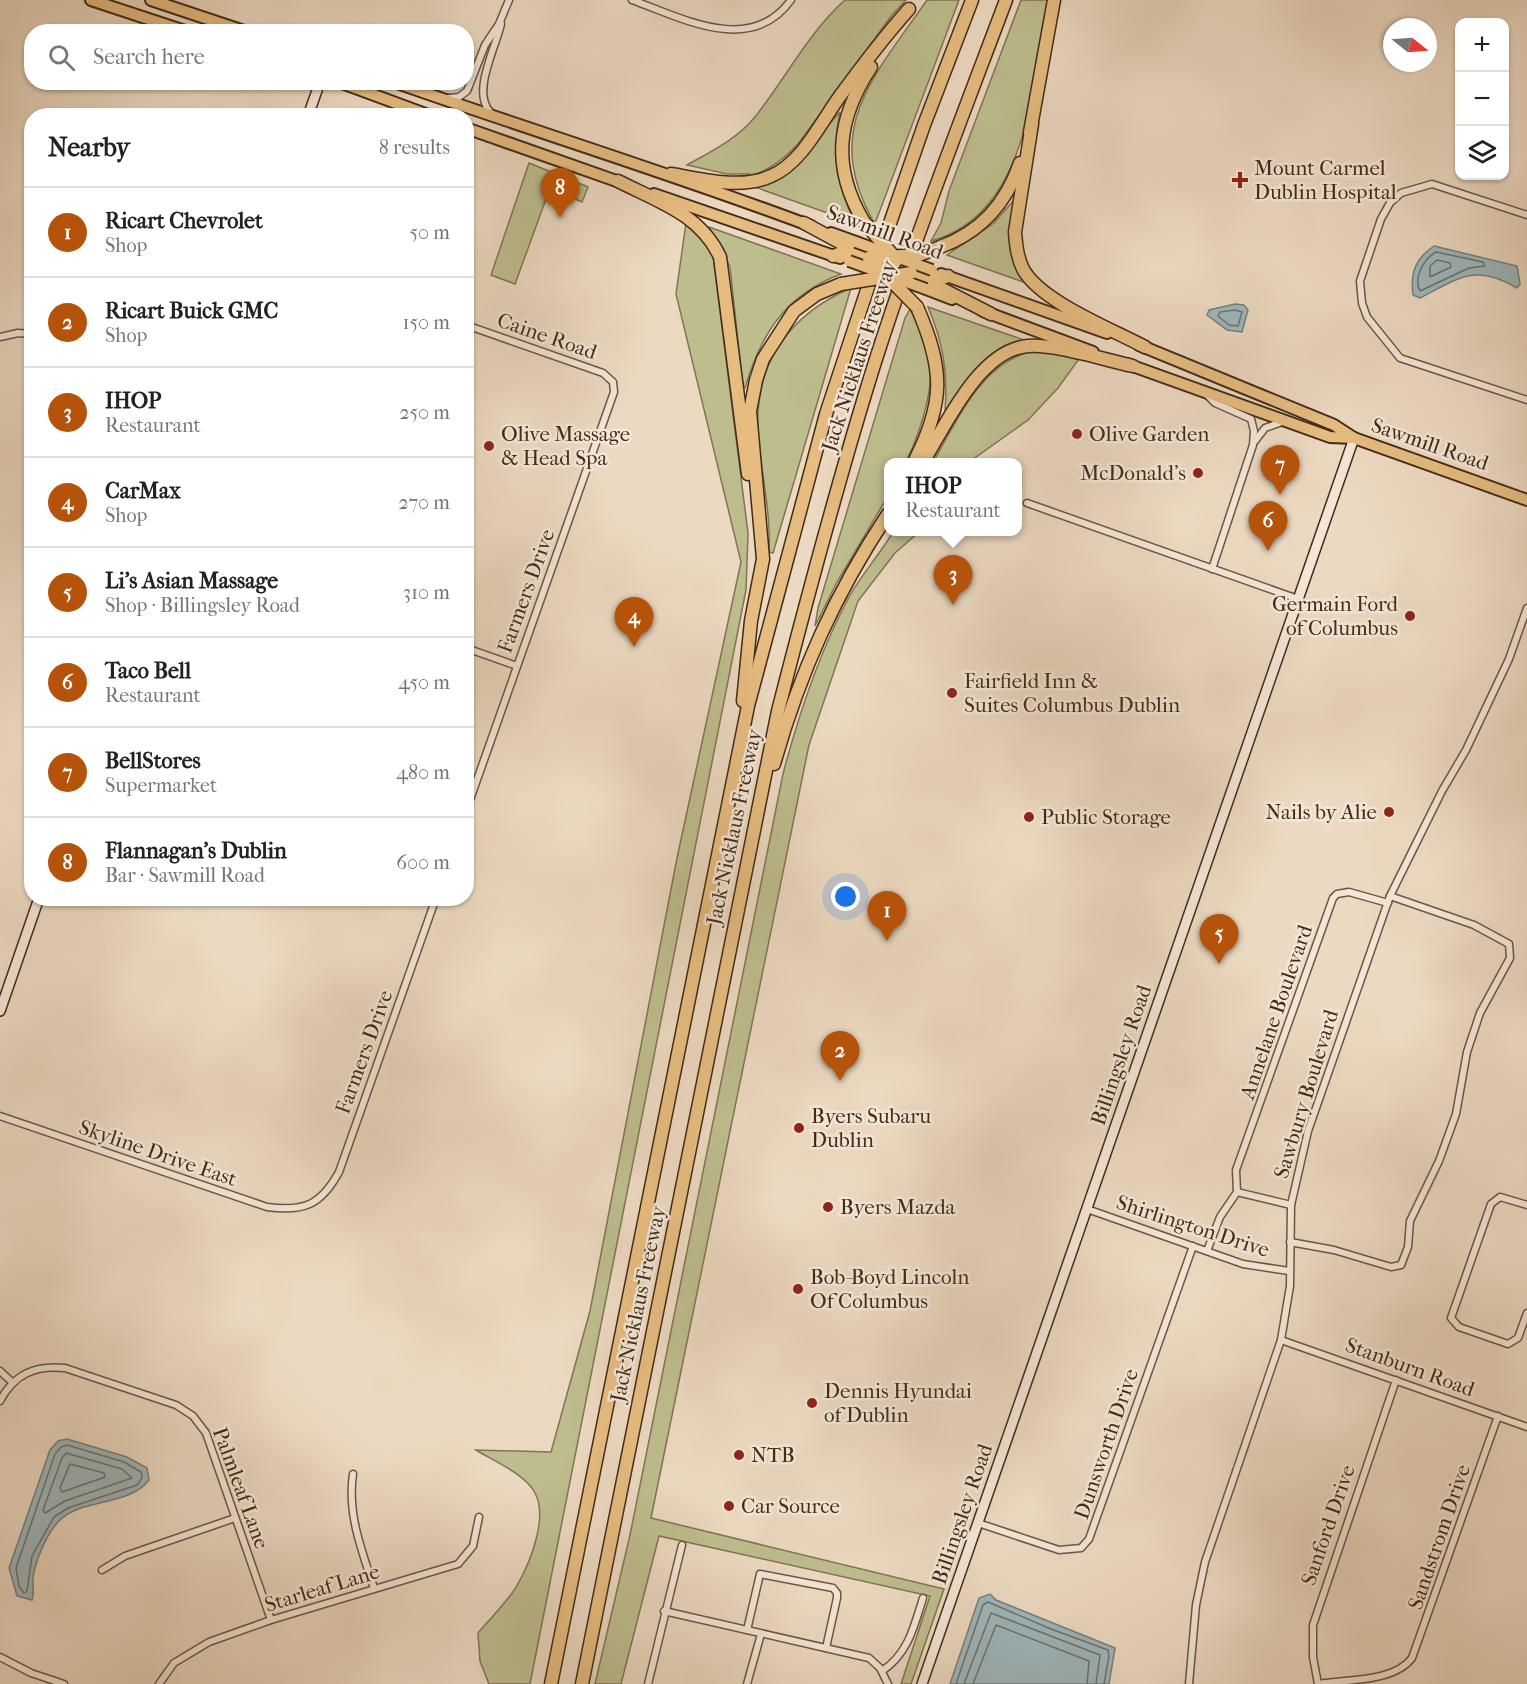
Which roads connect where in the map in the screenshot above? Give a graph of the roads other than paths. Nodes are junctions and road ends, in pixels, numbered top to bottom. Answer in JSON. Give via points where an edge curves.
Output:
{"nodes":[{"id":1,"x":91,"y":0,"type":"edge"},
{"id":2,"x":150,"y":0,"type":"edge"},
{"id":3,"x":509,"y":0,"type":"edge"},
{"id":4,"x":632,"y":0,"type":"edge"},
{"id":5,"x":791,"y":0,"type":"edge"},
{"id":6,"x":972,"y":0,"type":"edge"},
{"id":7,"x":1006,"y":0,"type":"edge"},
{"id":8,"x":1054,"y":0,"type":"edge"},
{"id":9,"x":912,"y":5,"type":"edge"},
{"id":10,"x":504,"y":15,"type":"junction"},
{"id":11,"x":164,"y":24,"type":"edge"},
{"id":12,"x":223,"y":24,"type":"edge"},
{"id":13,"x":474,"y":72,"type":"edge"},
{"id":14,"x":317,"y":90,"type":"edge"},
{"id":15,"x":361,"y":90,"type":"edge"},
{"id":16,"x":416,"y":90,"type":"edge"},
{"id":17,"x":467,"y":90,"type":"edge"},
{"id":18,"x":428,"y":94,"type":"junction"},
{"id":19,"x":311,"y":108,"type":"edge"},
{"id":20,"x":409,"y":108,"type":"edge"},
{"id":21,"x":468,"y":108,"type":"edge"},
{"id":22,"x":474,"y":110,"type":"edge"},
{"id":23,"x":502,"y":120,"type":"junction"},
{"id":24,"x":1032,"y":124,"type":"junction"},
{"id":25,"x":474,"y":131,"type":"edge"},
{"id":26,"x":671,"y":174,"type":"junction"},
{"id":27,"x":618,"y":181,"type":"junction"},
{"id":28,"x":1527,"y":215,"type":"edge"},
{"id":29,"x":804,"y":223,"type":"joint"},
{"id":30,"x":852,"y":252,"type":"junction"},
{"id":31,"x":833,"y":256,"type":"joint"},
{"id":32,"x":894,"y":257,"type":"junction"},
{"id":33,"x":869,"y":258,"type":"junction"},
{"id":34,"x":911,"y":273,"type":"junction"},
{"id":35,"x":888,"y":275,"type":"junction"},
{"id":36,"x":948,"y":276,"type":"joint"},
{"id":37,"x":929,"y":280,"type":"junction"},
{"id":38,"x":991,"y":314,"type":"joint"},
{"id":39,"x":474,"y":328,"type":"edge"},
{"id":40,"x":24,"y":333,"type":"edge"},
{"id":41,"x":0,"y":338,"type":"edge"},
{"id":42,"x":1145,"y":347,"type":"junction"},
{"id":43,"x":1133,"y":366,"type":"junction"},
{"id":44,"x":613,"y":382,"type":"joint"},
{"id":45,"x":1203,"y":391,"type":"junction"},
{"id":46,"x":1527,"y":400,"type":"edge"},
{"id":47,"x":1286,"y":421,"type":"junction"},
{"id":48,"x":1354,"y":438,"type":"junction"},
{"id":49,"x":1254,"y":441,"type":"junction"},
{"id":50,"x":916,"y":458,"type":"edge"},
{"id":51,"x":926,"y":458,"type":"edge"},
{"id":52,"x":1527,"y":500,"type":"edge"},
{"id":53,"x":1027,"y":503,"type":"dead end"},
{"id":54,"x":759,"y":516,"type":"junction"},
{"id":55,"x":884,"y":520,"type":"edge"},
{"id":56,"x":1212,"y":568,"type":"junction"},
{"id":57,"x":1298,"y":599,"type":"junction"},
{"id":58,"x":1527,"y":608,"type":"edge"},
{"id":59,"x":474,"y":651,"type":"edge"},
{"id":60,"x":517,"y":666,"type":"junction"},
{"id":61,"x":736,"y":757,"type":"junction"},
{"id":62,"x":474,"y":788,"type":"edge"},
{"id":63,"x":745,"y":869,"type":"junction"},
{"id":64,"x":1389,"y":899,"type":"junction"},
{"id":65,"x":36,"y":906,"type":"edge"},
{"id":66,"x":433,"y":906,"type":"edge"},
{"id":67,"x":0,"y":1011,"type":"edge"},
{"id":68,"x":0,"y":1116,"type":"edge"},
{"id":69,"x":1237,"y":1192,"type":"junction"},
{"id":70,"x":1527,"y":1204,"type":"edge"},
{"id":71,"x":307,"y":1205,"type":"joint"},
{"id":72,"x":1291,"y":1205,"type":"junction"},
{"id":73,"x":1087,"y":1209,"type":"junction"},
{"id":74,"x":1290,"y":1242,"type":"junction"},
{"id":75,"x":1192,"y":1246,"type":"junction"},
{"id":76,"x":1207,"y":1251,"type":"junction"},
{"id":77,"x":1289,"y":1271,"type":"junction"},
{"id":78,"x":1527,"y":1313,"type":"edge"},
{"id":79,"x":1281,"y":1340,"type":"junction"},
{"id":80,"x":0,"y":1371,"type":"edge"},
{"id":81,"x":1396,"y":1380,"type":"junction"},
{"id":82,"x":12,"y":1382,"type":"junction"},
{"id":83,"x":0,"y":1401,"type":"edge"},
{"id":84,"x":1498,"y":1416,"type":"junction"},
{"id":85,"x":1527,"y":1427,"type":"edge"},
{"id":86,"x":353,"y":1474,"type":"dead end"},
{"id":87,"x":479,"y":1517,"type":"dead end"},
{"id":88,"x":235,"y":1518,"type":"junction"},
{"id":89,"x":978,"y":1523,"type":"junction"},
{"id":90,"x":682,"y":1545,"type":"dead end"},
{"id":91,"x":102,"y":1570,"type":"dead end"},
{"id":92,"x":374,"y":1588,"type":"junction"},
{"id":93,"x":923,"y":1598,"type":"dead end"},
{"id":94,"x":664,"y":1611,"type":"junction"},
{"id":95,"x":271,"y":1620,"type":"junction"},
{"id":96,"x":747,"y":1630,"type":"junction"},
{"id":97,"x":761,"y":1634,"type":"junction"},
{"id":98,"x":826,"y":1648,"type":"junction"},
{"id":99,"x":0,"y":1657,"type":"edge"},
{"id":100,"x":882,"y":1671,"type":"junction"},
{"id":101,"x":64,"y":1684,"type":"edge"},
{"id":102,"x":159,"y":1684,"type":"edge"},
{"id":103,"x":551,"y":1684,"type":"edge"},
{"id":104,"x":582,"y":1684,"type":"edge"},
{"id":105,"x":648,"y":1684,"type":"edge"},
{"id":106,"x":747,"y":1684,"type":"edge"},
{"id":107,"x":888,"y":1684,"type":"edge"},
{"id":108,"x":922,"y":1684,"type":"edge"},
{"id":109,"x":1189,"y":1684,"type":"edge"},
{"id":110,"x":1319,"y":1684,"type":"edge"}],
"edges":[{"from":1,"to":11,"type":"main road"},
{"from":2,"to":12,"type":"main road"},
{"from":3,"to":10,"type":"street"},
{"from":4,"to":5,"type":"street","via":[[727,30],[762,24]]},
{"from":6,"to":61,"type":"highway","name":"Jack Nicklaus Freeway","via":[[903,185],[826,414]]},
{"from":7,"to":63,"type":"highway","name":"Jack Nicklaus Freeway","via":[[928,208],[858,419],[814,567],[778,711]]},
{"from":8,"to":24,"type":"highway"},
{"from":9,"to":26,"type":"highway","via":[[883,37],[794,160],[772,176],[750,182],[723,182]]},
{"from":9,"to":32,"type":"highway","bridge":true,"via":[[858,88],[841,142],[843,174],[856,210]]},
{"from":10,"to":13,"type":"street","via":[[486,42]]},
{"from":10,"to":23,"type":"street","via":[[482,92],[486,108]]},
{"from":14,"to":19,"type":"street"},
{"from":15,"to":20,"type":"main road"},
{"from":16,"to":18,"type":"main road","name":"Sawmill Road"},
{"from":17,"to":18,"type":"street","via":[[454,98]]},
{"from":18,"to":21,"type":"main road","name":"Sawmill Road"},
{"from":22,"to":23,"type":"main road","name":"Sawmill Road"},
{"from":23,"to":26,"type":"main road","name":"Sawmill Road"},
{"from":24,"to":32,"type":"highway","bridge":true,"via":[[1010,189],[994,213],[976,229],[940,247],[919,255]]},
{"from":24,"to":42,"type":"highway","via":[[1015,232],[1022,268],[1044,293]]},
{"from":25,"to":27,"type":"main road","name":"Sawmill Road"},
{"from":26,"to":29,"type":"main road","name":"Sawmill Road"},
{"from":27,"to":31,"type":"main road","name":"Sawmill Road"},
{"from":27,"to":54,"type":"highway","via":[[697,224],[713,241],[720,258],[749,480]]},
{"from":28,"to":46,"type":"street","via":[[1432,184],[1401,193],[1390,202],[1381,219],[1360,281],[1367,317],[1400,358]]},
{"from":29,"to":30,"type":"highway"},
{"from":30,"to":31,"type":"highway"},
{"from":30,"to":32,"type":"main road","name":"Sawmill Road","bridge":true},
{"from":30,"to":33,"type":"highway"},
{"from":30,"to":35,"type":"main road","name":"Sawmill Road","bridge":true},
{"from":32,"to":33,"type":"highway","bridge":true},
{"from":32,"to":34,"type":"highway","bridge":true},
{"from":32,"to":37,"type":"main road","name":"Sawmill Road","bridge":true},
{"from":33,"to":35,"type":"highway","bridge":true},
{"from":34,"to":35,"type":"highway","bridge":true},
{"from":34,"to":37,"type":"highway"},
{"from":35,"to":37,"type":"main road","name":"Sawmill Road","bridge":true},
{"from":35,"to":50,"type":"highway","bridge":true,"via":[[917,307],[938,367],[933,419]]},
{"from":35,"to":54,"type":"highway","bridge":true,"via":[[841,284],[817,294],[794,311],[763,359],[750,411]]},
{"from":36,"to":37,"type":"highway"},
{"from":36,"to":42,"type":"main road","name":"Sawmill Road"},
{"from":37,"to":38,"type":"highway"},
{"from":38,"to":43,"type":"main road","name":"Sawmill Road"},
{"from":39,"to":44,"type":"street","name":"Caine Road","via":[[603,373]]},
{"from":40,"to":41,"type":"street"},
{"from":42,"to":48,"type":"main road","name":"Sawmill Road","via":[[1334,425]]},
{"from":43,"to":45,"type":"main road","name":"Sawmill Road"},
{"from":43,"to":51,"type":"highway","via":[[1045,347],[1011,350],[976,378]]},
{"from":44,"to":60,"type":"street","name":"Farmers Drive","via":[[610,405]]},
{"from":45,"to":47,"type":"main road","name":"Sawmill Road"},
{"from":45,"to":49,"type":"street","via":[[1215,403],[1251,419]]},
{"from":47,"to":48,"type":"main road","name":"Sawmill Road","via":[[1330,437]]},
{"from":47,"to":49,"type":"street","via":[[1265,428]]},
{"from":48,"to":52,"type":"main road","name":"Sawmill Road"},
{"from":48,"to":57,"type":"street","name":"Billingsley Road"},
{"from":49,"to":56,"type":"street"},
{"from":53,"to":56,"type":"street"},
{"from":54,"to":61,"type":"highway","via":[[763,559],[751,621]]},
{"from":55,"to":63,"type":"highway","via":[[840,591],[810,657],[789,711]]},
{"from":56,"to":57,"type":"street"},
{"from":57,"to":73,"type":"street","name":"Billingsley Road"},
{"from":58,"to":64,"type":"street","name":"Sawbury Boulevard","via":[[1509,659],[1466,750]]},
{"from":59,"to":60,"type":"street"},
{"from":60,"to":62,"type":"street","name":"Farmers Drive"},
{"from":61,"to":103,"type":"highway","name":"Jack Nicklaus Freeway"},
{"from":63,"to":104,"type":"highway","name":"Jack Nicklaus Freeway"},
{"from":64,"to":69,"type":"street","name":"Annelane Boulevard","via":[[1349,891],[1333,898],[1236,1170]]},
{"from":64,"to":72,"type":"street","name":"Sawbury Boulevard","via":[[1308,1131]]},
{"from":64,"to":74,"type":"street","name":"Annelane Boulevard","via":[[1490,931],[1509,944],[1510,958],[1480,1013],[1467,1052],[1456,1114],[1410,1221],[1408,1247],[1401,1265],[1391,1268],[1334,1250]]},
{"from":65,"to":67,"type":"street"},
{"from":66,"to":71,"type":"street","name":"Farmers Drive","via":[[339,1172],[322,1196]]},
{"from":68,"to":71,"type":"street","name":"Skyline Drive East","via":[[267,1207],[288,1210]]},
{"from":69,"to":72,"type":"street"},
{"from":69,"to":76,"type":"street","via":[[1220,1217]]},
{"from":70,"to":78,"type":"street","via":[[1505,1197],[1496,1198],[1491,1204],[1452,1322],[1508,1344],[1518,1338]]},
{"from":72,"to":74,"type":"street","name":"Sawbury Boulevard"},
{"from":73,"to":75,"type":"street","name":"Shirlington Drive"},
{"from":73,"to":89,"type":"street","name":"Billingsley Road"},
{"from":74,"to":77,"type":"street","name":"Sawbury Boulevard"},
{"from":75,"to":76,"type":"street","name":"Shirlington Drive"},
{"from":75,"to":89,"type":"street","name":"Dunsworth Drive","via":[[1089,1539],[1081,1548],[1059,1550]]},
{"from":76,"to":77,"type":"street","name":"Shirlington Drive","via":[[1243,1264]]},
{"from":77,"to":79,"type":"street","name":"Sawbury Boulevard","via":[[1288,1306]]},
{"from":79,"to":81,"type":"street","name":"Stanburn Road"},
{"from":79,"to":109,"type":"street","name":"Sawbury Boulevard","via":[[1205,1562],[1196,1605]]},
{"from":80,"to":82,"type":"street"},
{"from":81,"to":84,"type":"street","name":"Stanburn Road"},
{"from":81,"to":110,"type":"street","name":"Sanford Drive","via":[[1318,1607],[1312,1642]]},
{"from":82,"to":83,"type":"street"},
{"from":82,"to":88,"type":"street","name":"Palmleaf Lane","via":[[30,1371],[65,1368],[186,1410],[206,1433]]},
{"from":84,"to":85,"type":"street","name":"Stanburn Road"},
{"from":84,"to":110,"type":"street","name":"Sandstrom Drive","via":[[1418,1647],[1405,1667],[1388,1675]]},
{"from":86,"to":92,"type":"street","via":[[355,1532]]},
{"from":87,"to":92,"type":"street","name":"Starleaf Lane","via":[[472,1546],[458,1564]]},
{"from":88,"to":91,"type":"street","via":[[125,1556]]},
{"from":88,"to":95,"type":"street","name":"Palmleaf Lane"},
{"from":89,"to":108,"type":"street","name":"Billingsley Road"},
{"from":90,"to":94,"type":"street"},
{"from":92,"to":95,"type":"street","name":"Starleaf Lane"},
{"from":93,"to":100,"type":"street","via":[[906,1647]]},
{"from":94,"to":96,"type":"street"},
{"from":94,"to":105,"type":"street"},
{"from":95,"to":102,"type":"street","name":"Starleaf Lane","via":[[197,1647],[174,1663]]},
{"from":96,"to":97,"type":"street"},
{"from":96,"to":98,"type":"street","via":[[760,1574],[833,1588],[837,1598]]},
{"from":97,"to":98,"type":"street"},
{"from":97,"to":106,"type":"street"},
{"from":98,"to":100,"type":"street","via":[[869,1658]]},
{"from":99,"to":101,"type":"street"},
{"from":100,"to":107,"type":"street"}]}
